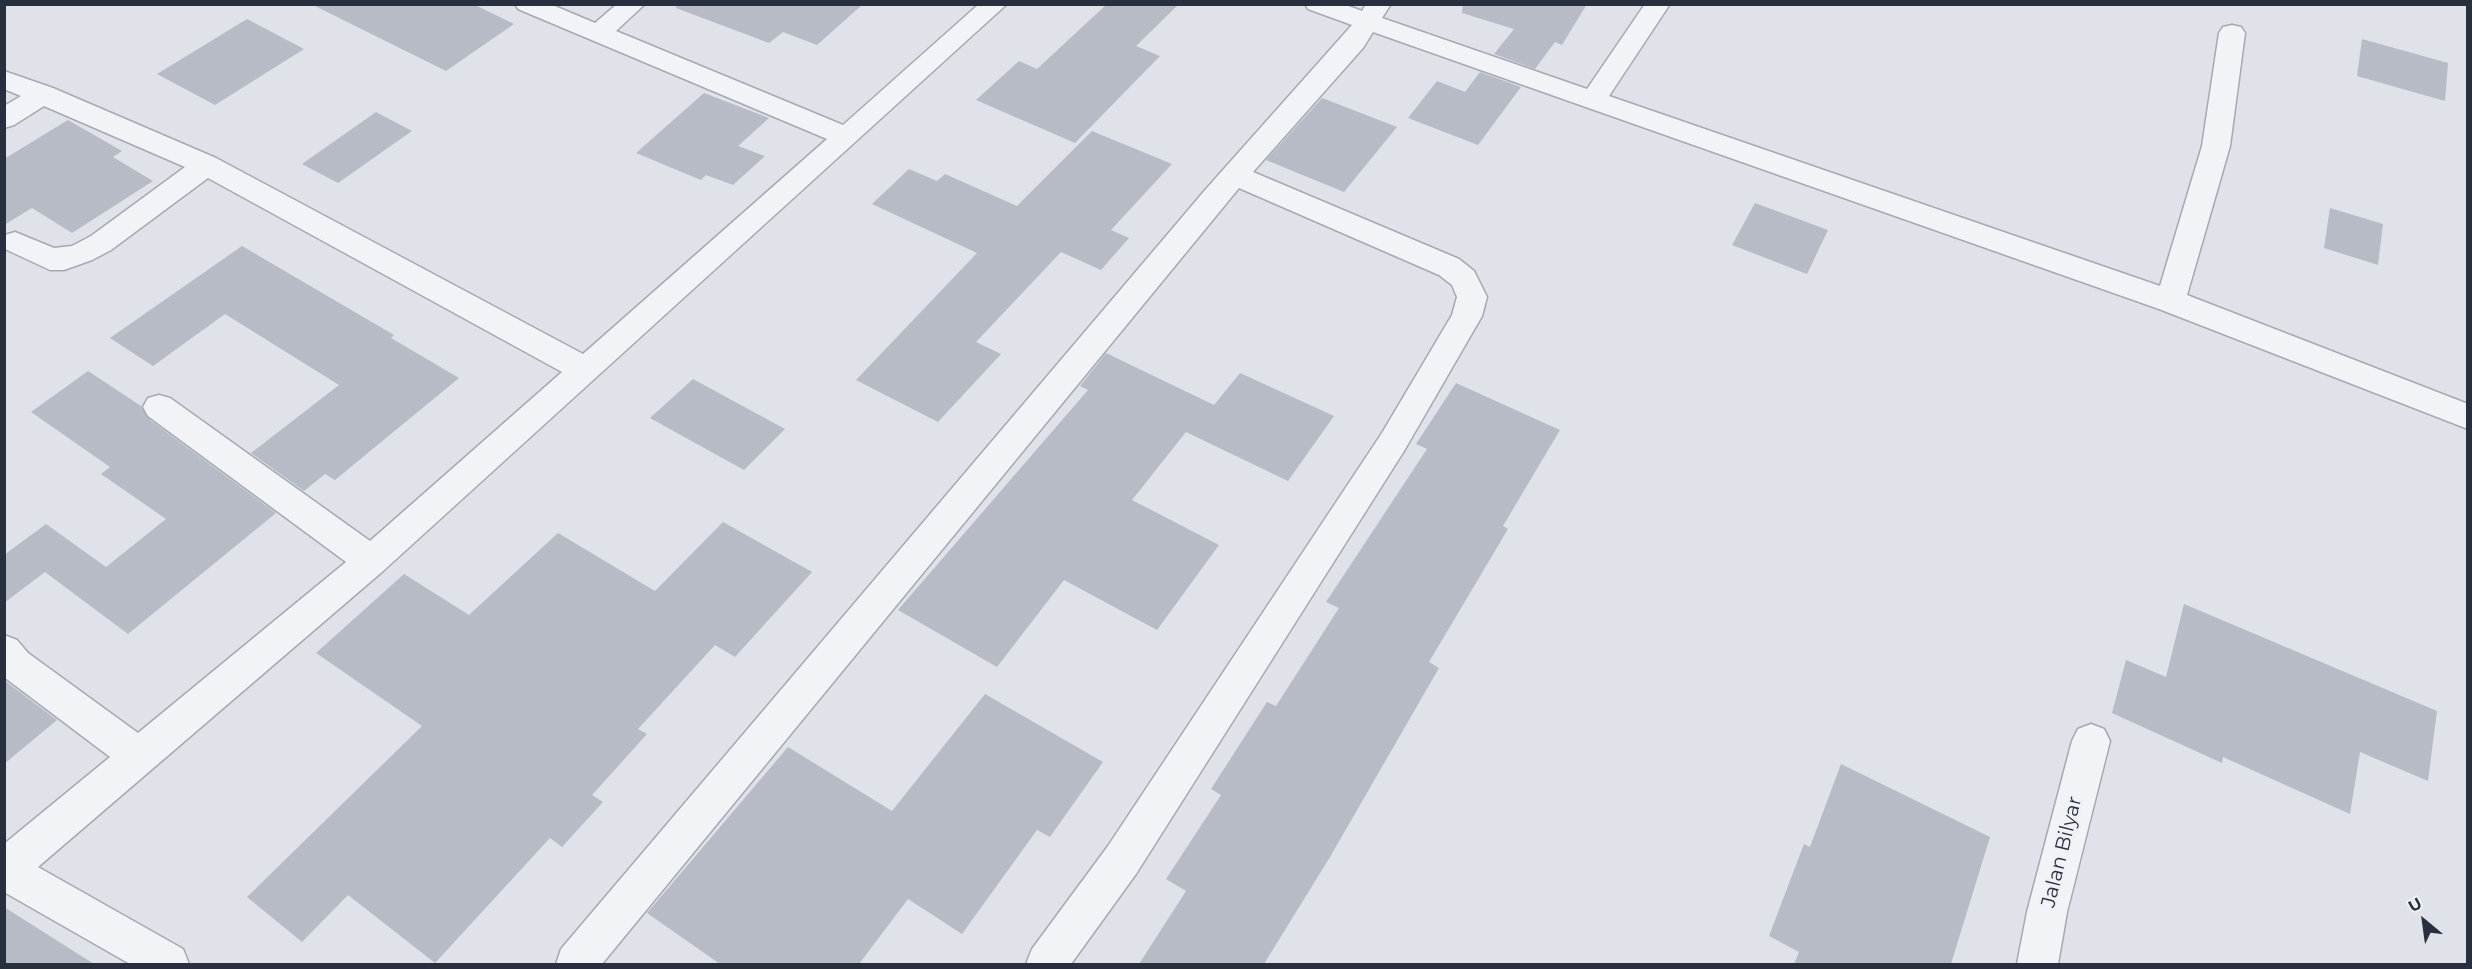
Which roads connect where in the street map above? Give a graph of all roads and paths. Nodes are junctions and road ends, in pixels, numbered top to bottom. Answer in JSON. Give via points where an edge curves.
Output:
{"nodes":[{"id":1,"x":527,"y":4,"type":"edge"},
{"id":2,"x":633,"y":4,"type":"edge"},
{"id":3,"x":995,"y":4,"type":"edge"},
{"id":4,"x":1317,"y":4,"type":"edge"},
{"id":5,"x":1658,"y":4,"type":"edge"},
{"id":6,"x":1373,"y":13,"type":"edge"},
{"id":7,"x":598,"y":33,"type":"junction"},
{"id":8,"x":2232,"y":33,"type":"dead end"},
{"id":9,"x":4,"y":79,"type":"edge"},
{"id":10,"x":44,"y":94,"type":"junction"},
{"id":11,"x":1593,"y":100,"type":"junction"},
{"id":12,"x":4,"y":119,"type":"edge"},
{"id":13,"x":847,"y":136,"type":"junction"},
{"id":14,"x":206,"y":165,"type":"junction"},
{"id":15,"x":1235,"y":175,"type":"junction"},
{"id":16,"x":15,"y":242,"type":"dead end"},
{"id":17,"x":2170,"y":302,"type":"junction"},
{"id":18,"x":586,"y":370,"type":"junction"},
{"id":19,"x":159,"y":407,"type":"dead end"},
{"id":20,"x":2468,"y":417,"type":"edge"},
{"id":21,"x":371,"y":561,"type":"junction"},
{"id":22,"x":4,"y":651,"type":"edge"},
{"id":23,"x":2091,"y":741,"type":"dead end"},
{"id":24,"x":139,"y":756,"type":"junction"},
{"id":25,"x":5,"y":870,"type":"edge"},
{"id":26,"x":168,"y":964,"type":"edge"},
{"id":27,"x":576,"y":964,"type":"edge"},
{"id":28,"x":1047,"y":964,"type":"edge"},
{"id":29,"x":2037,"y":964,"type":"edge"}],
"edges":[{"from":1,"to":7,"type":"street"},
{"from":2,"to":7,"type":"street"},
{"from":3,"to":13,"type":"street"},
{"from":4,"to":6,"type":"street"},
{"from":5,"to":11,"type":"street"},
{"from":6,"to":11,"type":"street"},
{"from":6,"to":15,"type":"street","via":[[1354,42]]},
{"from":7,"to":13,"type":"street"},
{"from":8,"to":17,"type":"street","via":[[2216,146]]},
{"from":9,"to":10,"type":"street"},
{"from":10,"to":12,"type":"street"},
{"from":10,"to":14,"type":"street"},
{"from":11,"to":17,"type":"street"},
{"from":13,"to":18,"type":"street"},
{"from":14,"to":16,"type":"street","via":[[82,253],[50,259]]},
{"from":14,"to":18,"type":"street"},
{"from":15,"to":27,"type":"street"},
{"from":15,"to":28,"type":"street","via":[[1449,267],[1464,279],[1472,297],[1467,316],[1394,442],[1122,860]]},
{"from":17,"to":20,"type":"street"},
{"from":18,"to":21,"type":"street"},
{"from":19,"to":21,"type":"street"},
{"from":21,"to":24,"type":"street"},
{"from":22,"to":24,"type":"street","via":[[15,664]]},
{"from":23,"to":29,"type":"street","name":"Jalan Bilyar"},
{"from":24,"to":25,"type":"street"},
{"from":25,"to":26,"type":"street"}]}
